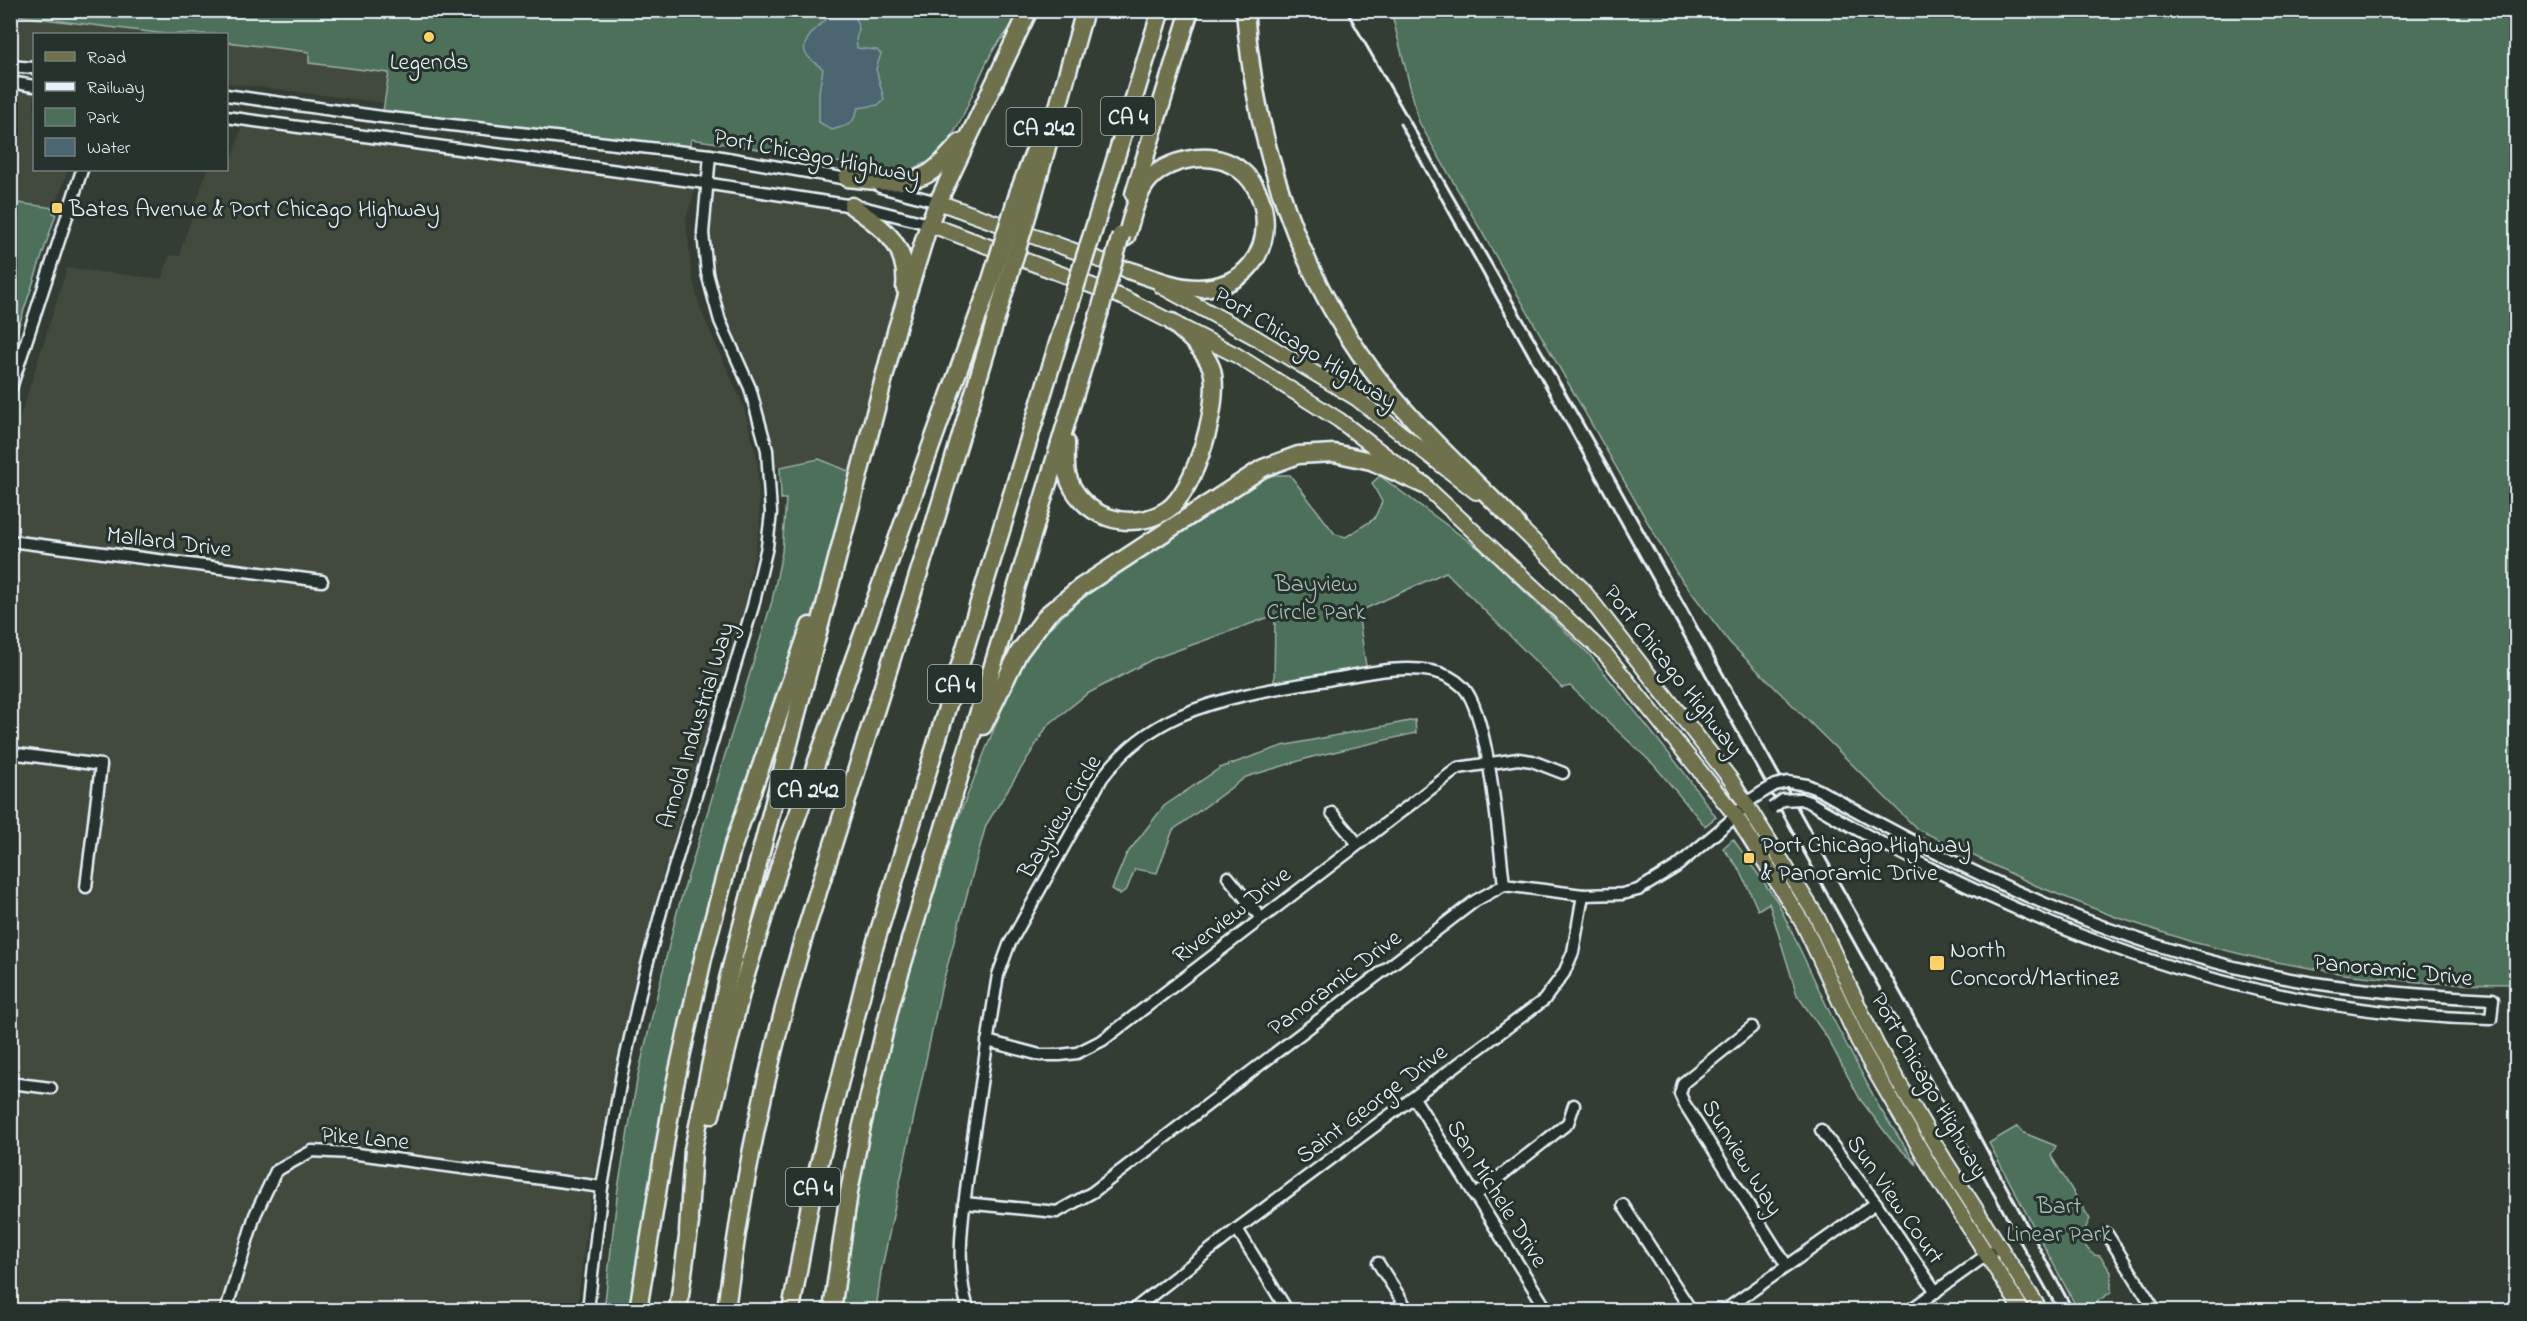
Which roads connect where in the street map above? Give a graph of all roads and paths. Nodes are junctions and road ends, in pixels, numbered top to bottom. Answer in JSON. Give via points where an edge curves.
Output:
{"nodes":[{"id":1,"x":1029,"y":10,"type":"edge"},
{"id":2,"x":1085,"y":10,"type":"edge"},
{"id":3,"x":1161,"y":10,"type":"edge"},
{"id":4,"x":1190,"y":10,"type":"edge"},
{"id":5,"x":1245,"y":10,"type":"edge"},
{"id":6,"x":10,"y":66,"type":"edge"},
{"id":7,"x":33,"y":68,"type":"edge"},
{"id":8,"x":10,"y":82,"type":"edge"},
{"id":9,"x":33,"y":86,"type":"edge"},
{"id":10,"x":228,"y":95,"type":"edge"},
{"id":11,"x":228,"y":117,"type":"edge"},
{"id":12,"x":970,"y":132,"type":"junction"},
{"id":13,"x":710,"y":156,"type":"junction"},
{"id":14,"x":82,"y":171,"type":"edge"},
{"id":15,"x":847,"y":178,"type":"junction"},
{"id":16,"x":707,"y":183,"type":"junction"},
{"id":17,"x":938,"y":202,"type":"junction"},
{"id":18,"x":852,"y":206,"type":"junction"},
{"id":19,"x":929,"y":224,"type":"junction"},
{"id":20,"x":1124,"y":236,"type":"junction"},
{"id":21,"x":1121,"y":269,"type":"junction"},
{"id":22,"x":998,"y":286,"type":"junction"},
{"id":23,"x":1172,"y":322,"type":"junction"},
{"id":24,"x":897,"y":328,"type":"junction"},
{"id":25,"x":10,"y":391,"type":"edge"},
{"id":26,"x":1074,"y":397,"type":"junction"},
{"id":27,"x":1424,"y":485,"type":"junction"},
{"id":28,"x":852,"y":497,"type":"junction"},
{"id":29,"x":1517,"y":524,"type":"junction"},
{"id":30,"x":10,"y":541,"type":"edge"},
{"id":31,"x":322,"y":581,"type":"dead end"},
{"id":32,"x":10,"y":753,"type":"edge"},
{"id":33,"x":1488,"y":764,"type":"junction"},
{"id":34,"x":1563,"y":773,"type":"dead end"},
{"id":35,"x":1749,"y":809,"type":"junction"},
{"id":36,"x":1332,"y":813,"type":"dead end"},
{"id":37,"x":1736,"y":816,"type":"junction"},
{"id":38,"x":1358,"y":844,"type":"junction"},
{"id":39,"x":933,"y":862,"type":"junction"},
{"id":40,"x":1228,"y":877,"type":"dead end"},
{"id":41,"x":1504,"y":885,"type":"junction"},
{"id":42,"x":86,"y":887,"type":"dead end"},
{"id":43,"x":1583,"y":895,"type":"junction"},
{"id":44,"x":1261,"y":918,"type":"junction"},
{"id":45,"x":1752,"y":1027,"type":"dead end"},
{"id":46,"x":987,"y":1041,"type":"junction"},
{"id":47,"x":10,"y":1083,"type":"edge"},
{"id":48,"x":51,"y":1088,"type":"dead end"},
{"id":49,"x":1414,"y":1098,"type":"junction"},
{"id":50,"x":1574,"y":1105,"type":"dead end"},
{"id":51,"x":1821,"y":1130,"type":"dead end"},
{"id":52,"x":602,"y":1187,"type":"junction"},
{"id":53,"x":1475,"y":1196,"type":"junction"},
{"id":54,"x":964,"y":1203,"type":"junction"},
{"id":55,"x":1876,"y":1203,"type":"junction"},
{"id":56,"x":1623,"y":1205,"type":"dead end"},
{"id":57,"x":1237,"y":1229,"type":"junction"},
{"id":58,"x":688,"y":1232,"type":"junction"},
{"id":59,"x":2107,"y":1234,"type":"dead end"},
{"id":60,"x":1999,"y":1247,"type":"junction"},
{"id":61,"x":1986,"y":1255,"type":"junction"},
{"id":62,"x":1378,"y":1263,"type":"dead end"},
{"id":63,"x":1787,"y":1266,"type":"junction"},
{"id":64,"x":1936,"y":1292,"type":"junction"},
{"id":65,"x":226,"y":1311,"type":"edge"},
{"id":66,"x":588,"y":1311,"type":"edge"},
{"id":67,"x":638,"y":1311,"type":"edge"},
{"id":68,"x":678,"y":1311,"type":"edge"},
{"id":69,"x":726,"y":1311,"type":"edge"},
{"id":70,"x":791,"y":1311,"type":"edge"},
{"id":71,"x":832,"y":1311,"type":"edge"},
{"id":72,"x":969,"y":1311,"type":"edge"},
{"id":73,"x":1133,"y":1311,"type":"edge"},
{"id":74,"x":1287,"y":1311,"type":"edge"},
{"id":75,"x":1408,"y":1311,"type":"edge"},
{"id":76,"x":1547,"y":1311,"type":"edge"},
{"id":77,"x":1691,"y":1311,"type":"edge"},
{"id":78,"x":1725,"y":1311,"type":"edge"},
{"id":79,"x":1910,"y":1311,"type":"edge"},
{"id":80,"x":2022,"y":1311,"type":"edge"},
{"id":81,"x":2040,"y":1311,"type":"edge"},
{"id":82,"x":2155,"y":1311,"type":"edge"}],
"edges":[{"from":1,"to":12,"type":"highway"},
{"from":2,"to":22,"type":"highway","number":"CA 242","bridge":true},
{"from":3,"to":70,"type":"highway","number":"CA 4","bridge":true,"via":[[869,964],[820,1159]]},
{"from":4,"to":20,"type":"highway"},
{"from":5,"to":29,"type":"highway","via":[[1253,85],[1271,158],[1293,226],[1324,291],[1362,356],[1385,386]]},
{"from":6,"to":7,"type":"street"},
{"from":8,"to":9,"type":"street"},
{"from":10,"to":13,"type":"street","name":"Port Chicago Highway"},
{"from":11,"to":16,"type":"street","name":"Port Chicago Highway"},
{"from":12,"to":15,"type":"highway","via":[[941,162],[918,178]]},
{"from":12,"to":17,"type":"highway"},
{"from":13,"to":15,"type":"street","name":"Port Chicago Highway"},
{"from":13,"to":16,"type":"street","name":"Arnold Industrial Way"},
{"from":14,"to":25,"type":"street"},
{"from":15,"to":17,"type":"street","name":"Port Chicago Highway"},
{"from":16,"to":18,"type":"street","name":"Port Chicago Highway"},
{"from":16,"to":52,"type":"street","name":"Arnold Industrial Way","via":[[703,233],[707,273],[720,321],[750,388],[768,450],[771,513],[750,617],[644,975]]},
{"from":17,"to":19,"type":"highway"},
{"from":17,"to":21,"type":"main road","name":"Port Chicago Highway"},
{"from":18,"to":19,"type":"street","name":"Port Chicago Highway"},
{"from":18,"to":24,"type":"highway","via":[[895,241],[905,285]]},
{"from":19,"to":23,"type":"main road","name":"Port Chicago Highway","via":[[1124,298]]},
{"from":19,"to":24,"type":"highway"},
{"from":20,"to":21,"type":"highway","bridge":true},
{"from":20,"to":21,"type":"highway","via":[[1146,183],[1161,169],[1188,159],[1217,160],[1243,172],[1254,183],[1265,213],[1263,245],[1254,262],[1226,284],[1196,288]]},
{"from":21,"to":26,"type":"highway","bridge":true,"via":[[1099,314]]},
{"from":21,"to":29,"type":"main road","name":"Port Chicago Highway","via":[[1181,295],[1356,398]]},
{"from":22,"to":58,"type":"highway","number":"CA 242","via":[[762,919],[712,1106]]},
{"from":22,"to":69,"type":"highway","via":[[934,525],[784,1003],[753,1140]]},
{"from":23,"to":26,"type":"highway","via":[[1193,340],[1211,367],[1214,397],[1189,482],[1168,510],[1136,522],[1120,521],[1093,511],[1082,501],[1067,474],[1065,458]]},
{"from":23,"to":27,"type":"main road","name":"Port Chicago Highway","via":[[1236,355],[1340,420]]},
{"from":24,"to":28,"type":"highway"},
{"from":26,"to":39,"type":"highway"},
{"from":27,"to":37,"type":"main road","name":"Port Chicago Highway","via":[[1606,655]]},
{"from":27,"to":39,"type":"highway","via":[[1353,456],[1317,453],[1289,458],[1241,481],[1064,600],[1033,632],[1007,673],[974,745]]},
{"from":28,"to":58,"type":"highway","via":[[713,1046],[693,1150]]},
{"from":28,"to":67,"type":"highway","via":[[781,715],[732,849],[704,954],[669,1112]]},
{"from":29,"to":35,"type":"main road","name":"Port Chicago Highway","via":[[1582,589],[1731,780]]},
{"from":30,"to":31,"type":"street","name":"Mallard Drive"},
{"from":32,"to":42,"type":"street","via":[[101,765]]},
{"from":33,"to":34,"type":"street","name":"Riverview Drive","via":[[1518,759]]},
{"from":33,"to":38,"type":"street","name":"Riverview Drive","via":[[1458,768]]},
{"from":33,"to":41,"type":"street","name":"Bayview Circle"},
{"from":33,"to":46,"type":"street","name":"Bayview Circle","via":[[1476,707],[1453,679],[1430,670],[1367,673],[1274,689],[1229,698],[1177,717],[1137,740],[1102,778],[1009,945],[998,975]]},
{"from":35,"to":35,"type":"street","name":"Panoramic Drive","bridge":true,"via":[[1775,785],[1807,785],[1982,877],[2136,939],[2289,979],[2420,995],[2493,999],[2491,1019],[2406,1016],[2324,1005],[2249,989],[2169,966],[2008,906],[1900,854],[1809,802],[1783,800],[1772,808]]},
{"from":35,"to":37,"type":"street","name":"Panoramic Drive"},
{"from":35,"to":60,"type":"main road","name":"Port Chicago Highway","via":[[1817,917],[1876,1044]]},
{"from":36,"to":38,"type":"street"},
{"from":37,"to":43,"type":"street","via":[[1652,884],[1622,894]]},
{"from":37,"to":61,"type":"main road","name":"Port Chicago Highway","via":[[1804,925],[1863,1051]]},
{"from":38,"to":44,"type":"street","name":"Riverview Drive"},
{"from":39,"to":71,"type":"highway","via":[[875,1064],[849,1192]]},
{"from":40,"to":44,"type":"street"},
{"from":41,"to":43,"type":"street"},
{"from":41,"to":54,"type":"street","name":"Panoramic Drive","via":[[1475,901],[1093,1192],[1057,1212]]},
{"from":43,"to":49,"type":"street","name":"Saint George Drive","via":[[1572,952],[1564,973],[1544,1000]]},
{"from":44,"to":46,"type":"street","name":"Riverview Drive","via":[[1103,1040],[1077,1053],[1040,1055]]},
{"from":45,"to":63,"type":"street","name":"Sunview Way","via":[[1683,1083],[1680,1094]]},
{"from":46,"to":54,"type":"street","name":"Bayview Circle"},
{"from":47,"to":48,"type":"street"},
{"from":49,"to":53,"type":"street","name":"San Michele Drive"},
{"from":49,"to":57,"type":"street","name":"Saint George Drive"},
{"from":50,"to":53,"type":"street","via":[[1568,1123]]},
{"from":51,"to":55,"type":"street","name":"Sun View Court"},
{"from":52,"to":65,"type":"street","name":"Pike Lane","via":[[312,1151],[284,1165],[272,1178],[255,1215]]},
{"from":52,"to":66,"type":"street","name":"Arnold Industrial Way"},
{"from":53,"to":76,"type":"street","name":"San Michele Drive"},
{"from":54,"to":72,"type":"street","name":"Bayview Circle","via":[[961,1269]]},
{"from":55,"to":63,"type":"street"},
{"from":55,"to":64,"type":"street","name":"Sun View Court"},
{"from":56,"to":77,"type":"street"},
{"from":57,"to":73,"type":"street","name":"Saint George Drive"},
{"from":57,"to":74,"type":"street"},
{"from":58,"to":68,"type":"highway","number":"CA 242"},
{"from":59,"to":82,"type":"street"},
{"from":60,"to":61,"type":"street"},
{"from":60,"to":81,"type":"main road","name":"Port Chicago Highway"},
{"from":61,"to":64,"type":"street"},
{"from":61,"to":80,"type":"main road","name":"Port Chicago Highway"},
{"from":62,"to":75,"type":"street"},
{"from":63,"to":78,"type":"street"},
{"from":64,"to":79,"type":"street"}]}
